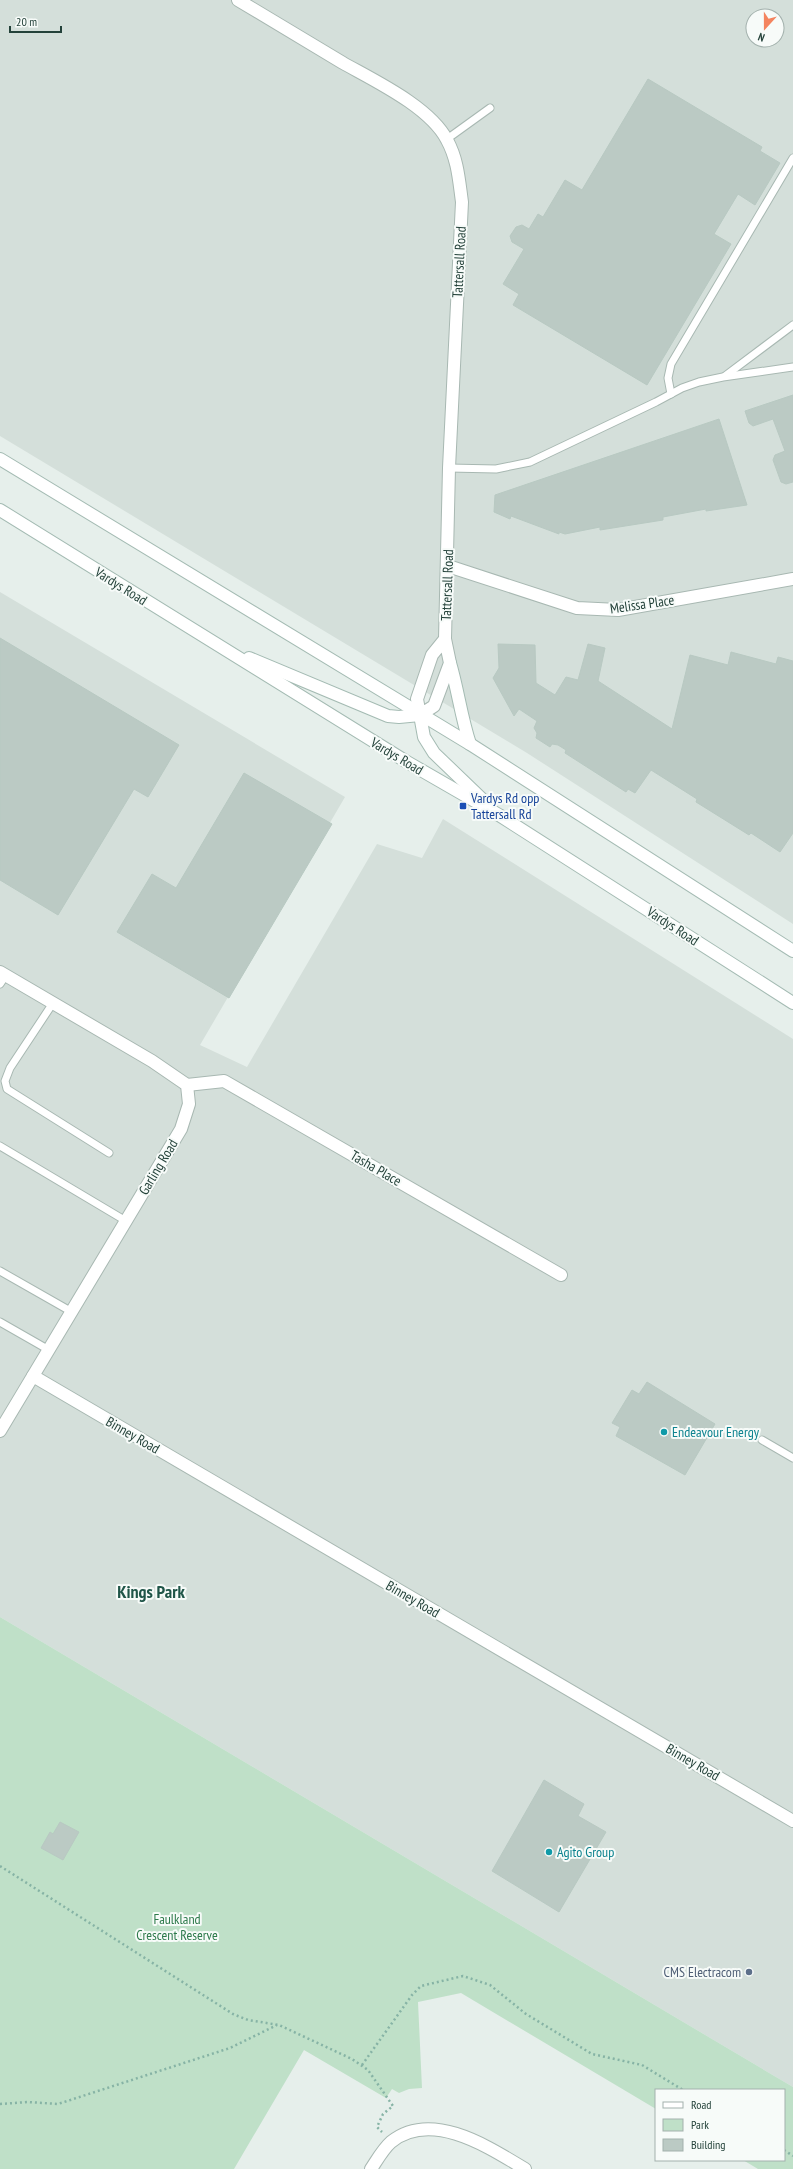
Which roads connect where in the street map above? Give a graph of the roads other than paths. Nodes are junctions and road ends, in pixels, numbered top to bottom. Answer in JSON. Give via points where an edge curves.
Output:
{"nodes":[{"id":1,"x":238,"y":0,"type":"edge"},
{"id":2,"x":490,"y":108,"type":"dead end"},
{"id":3,"x":447,"y":139,"type":"junction"},
{"id":4,"x":793,"y":158,"type":"edge"},
{"id":5,"x":793,"y":325,"type":"edge"},
{"id":6,"x":793,"y":367,"type":"edge"},
{"id":7,"x":723,"y":377,"type":"junction"},
{"id":8,"x":671,"y":394,"type":"junction"},
{"id":9,"x":0,"y":459,"type":"edge"},
{"id":10,"x":448,"y":468,"type":"junction"},
{"id":11,"x":0,"y":510,"type":"edge"},
{"id":12,"x":448,"y":566,"type":"junction"},
{"id":13,"x":793,"y":579,"type":"edge"},
{"id":14,"x":445,"y":639,"type":"junction"},
{"id":15,"x":215,"y":644,"type":"junction"},
{"id":16,"x":450,"y":663,"type":"junction"},
{"id":17,"x":420,"y":715,"type":"junction"},
{"id":18,"x":470,"y":744,"type":"junction"},
{"id":19,"x":499,"y":815,"type":"junction"},
{"id":20,"x":793,"y":951,"type":"edge"},
{"id":21,"x":2,"y":977,"type":"edge"},
{"id":22,"x":53,"y":1003,"type":"junction"},
{"id":23,"x":793,"y":1003,"type":"edge"},
{"id":24,"x":187,"y":1085,"type":"junction"},
{"id":25,"x":0,"y":1146,"type":"edge"},
{"id":26,"x":109,"y":1153,"type":"dead end"},
{"id":27,"x":126,"y":1221,"type":"junction"},
{"id":28,"x":0,"y":1271,"type":"edge"},
{"id":29,"x":561,"y":1275,"type":"dead end"},
{"id":30,"x":72,"y":1312,"type":"junction"},
{"id":31,"x":0,"y":1322,"type":"edge"},
{"id":32,"x":49,"y":1350,"type":"junction"},
{"id":33,"x":33,"y":1376,"type":"junction"},
{"id":34,"x":0,"y":1431,"type":"edge"},
{"id":35,"x":762,"y":1440,"type":"dead end"},
{"id":36,"x":793,"y":1458,"type":"edge"},
{"id":37,"x":793,"y":1821,"type":"edge"},
{"id":38,"x":372,"y":2169,"type":"edge"},
{"id":39,"x":525,"y":2169,"type":"edge"}],
"edges":[{"from":1,"to":3,"type":"street","name":"Tattersall Road","via":[[394,93],[438,126]]},
{"from":2,"to":3,"type":"lane"},
{"from":3,"to":10,"type":"street","name":"Tattersall Road","via":[[457,165],[462,202]]},
{"from":4,"to":8,"type":"lane","via":[[671,364],[668,378]]},
{"from":5,"to":7,"type":"lane"},
{"from":6,"to":7,"type":"lane"},
{"from":7,"to":8,"type":"lane","via":[[699,382]]},
{"from":8,"to":10,"type":"lane","via":[[530,462],[496,469]]},
{"from":9,"to":17,"type":"street"},
{"from":10,"to":12,"type":"street","name":"Tattersall Road"},
{"from":11,"to":15,"type":"street","name":"Vardys Road"},
{"from":12,"to":13,"type":"street","name":"Melissa Place","via":[[577,608],[618,610]]},
{"from":12,"to":14,"type":"street","name":"Tattersall Road"},
{"from":14,"to":16,"type":"street","name":"Tattersall Road"},
{"from":14,"to":17,"type":"street","name":"Tattersall Road","via":[[432,655],[417,699]]},
{"from":15,"to":17,"type":"street","via":[[382,714],[399,717]]},
{"from":15,"to":19,"type":"street","name":"Vardys Road","via":[[407,762]]},
{"from":16,"to":17,"type":"street","via":[[434,706]]},
{"from":16,"to":18,"type":"street","name":"Tattersall Road","via":[[457,687],[461,719]]},
{"from":17,"to":18,"type":"street"},
{"from":17,"to":19,"type":"street","name":"Tattersall Road","via":[[424,737],[434,753]]},
{"from":18,"to":20,"type":"street"},
{"from":19,"to":23,"type":"street","name":"Vardys Road"},
{"from":21,"to":22,"type":"street"},
{"from":22,"to":24,"type":"street","via":[[152,1061]]},
{"from":22,"to":26,"type":"lane","via":[[10,1068],[5,1081],[7,1089]]},
{"from":24,"to":27,"type":"street","name":"Garling Road","via":[[189,1104],[181,1129]]},
{"from":24,"to":29,"type":"street","name":"Tasha Place","via":[[224,1081]]},
{"from":25,"to":27,"type":"lane"},
{"from":27,"to":30,"type":"street","name":"Garling Road"},
{"from":28,"to":30,"type":"lane"},
{"from":30,"to":32,"type":"street","name":"Garling Road"},
{"from":31,"to":32,"type":"lane"},
{"from":32,"to":33,"type":"street","name":"Garling Road"},
{"from":33,"to":34,"type":"street","name":"Garling Road"},
{"from":33,"to":37,"type":"street","name":"Binney Road"},
{"from":35,"to":36,"type":"lane"},
{"from":38,"to":39,"type":"street","via":[[379,2155],[392,2141],[411,2131],[434,2130],[458,2133],[487,2146]]}]}
